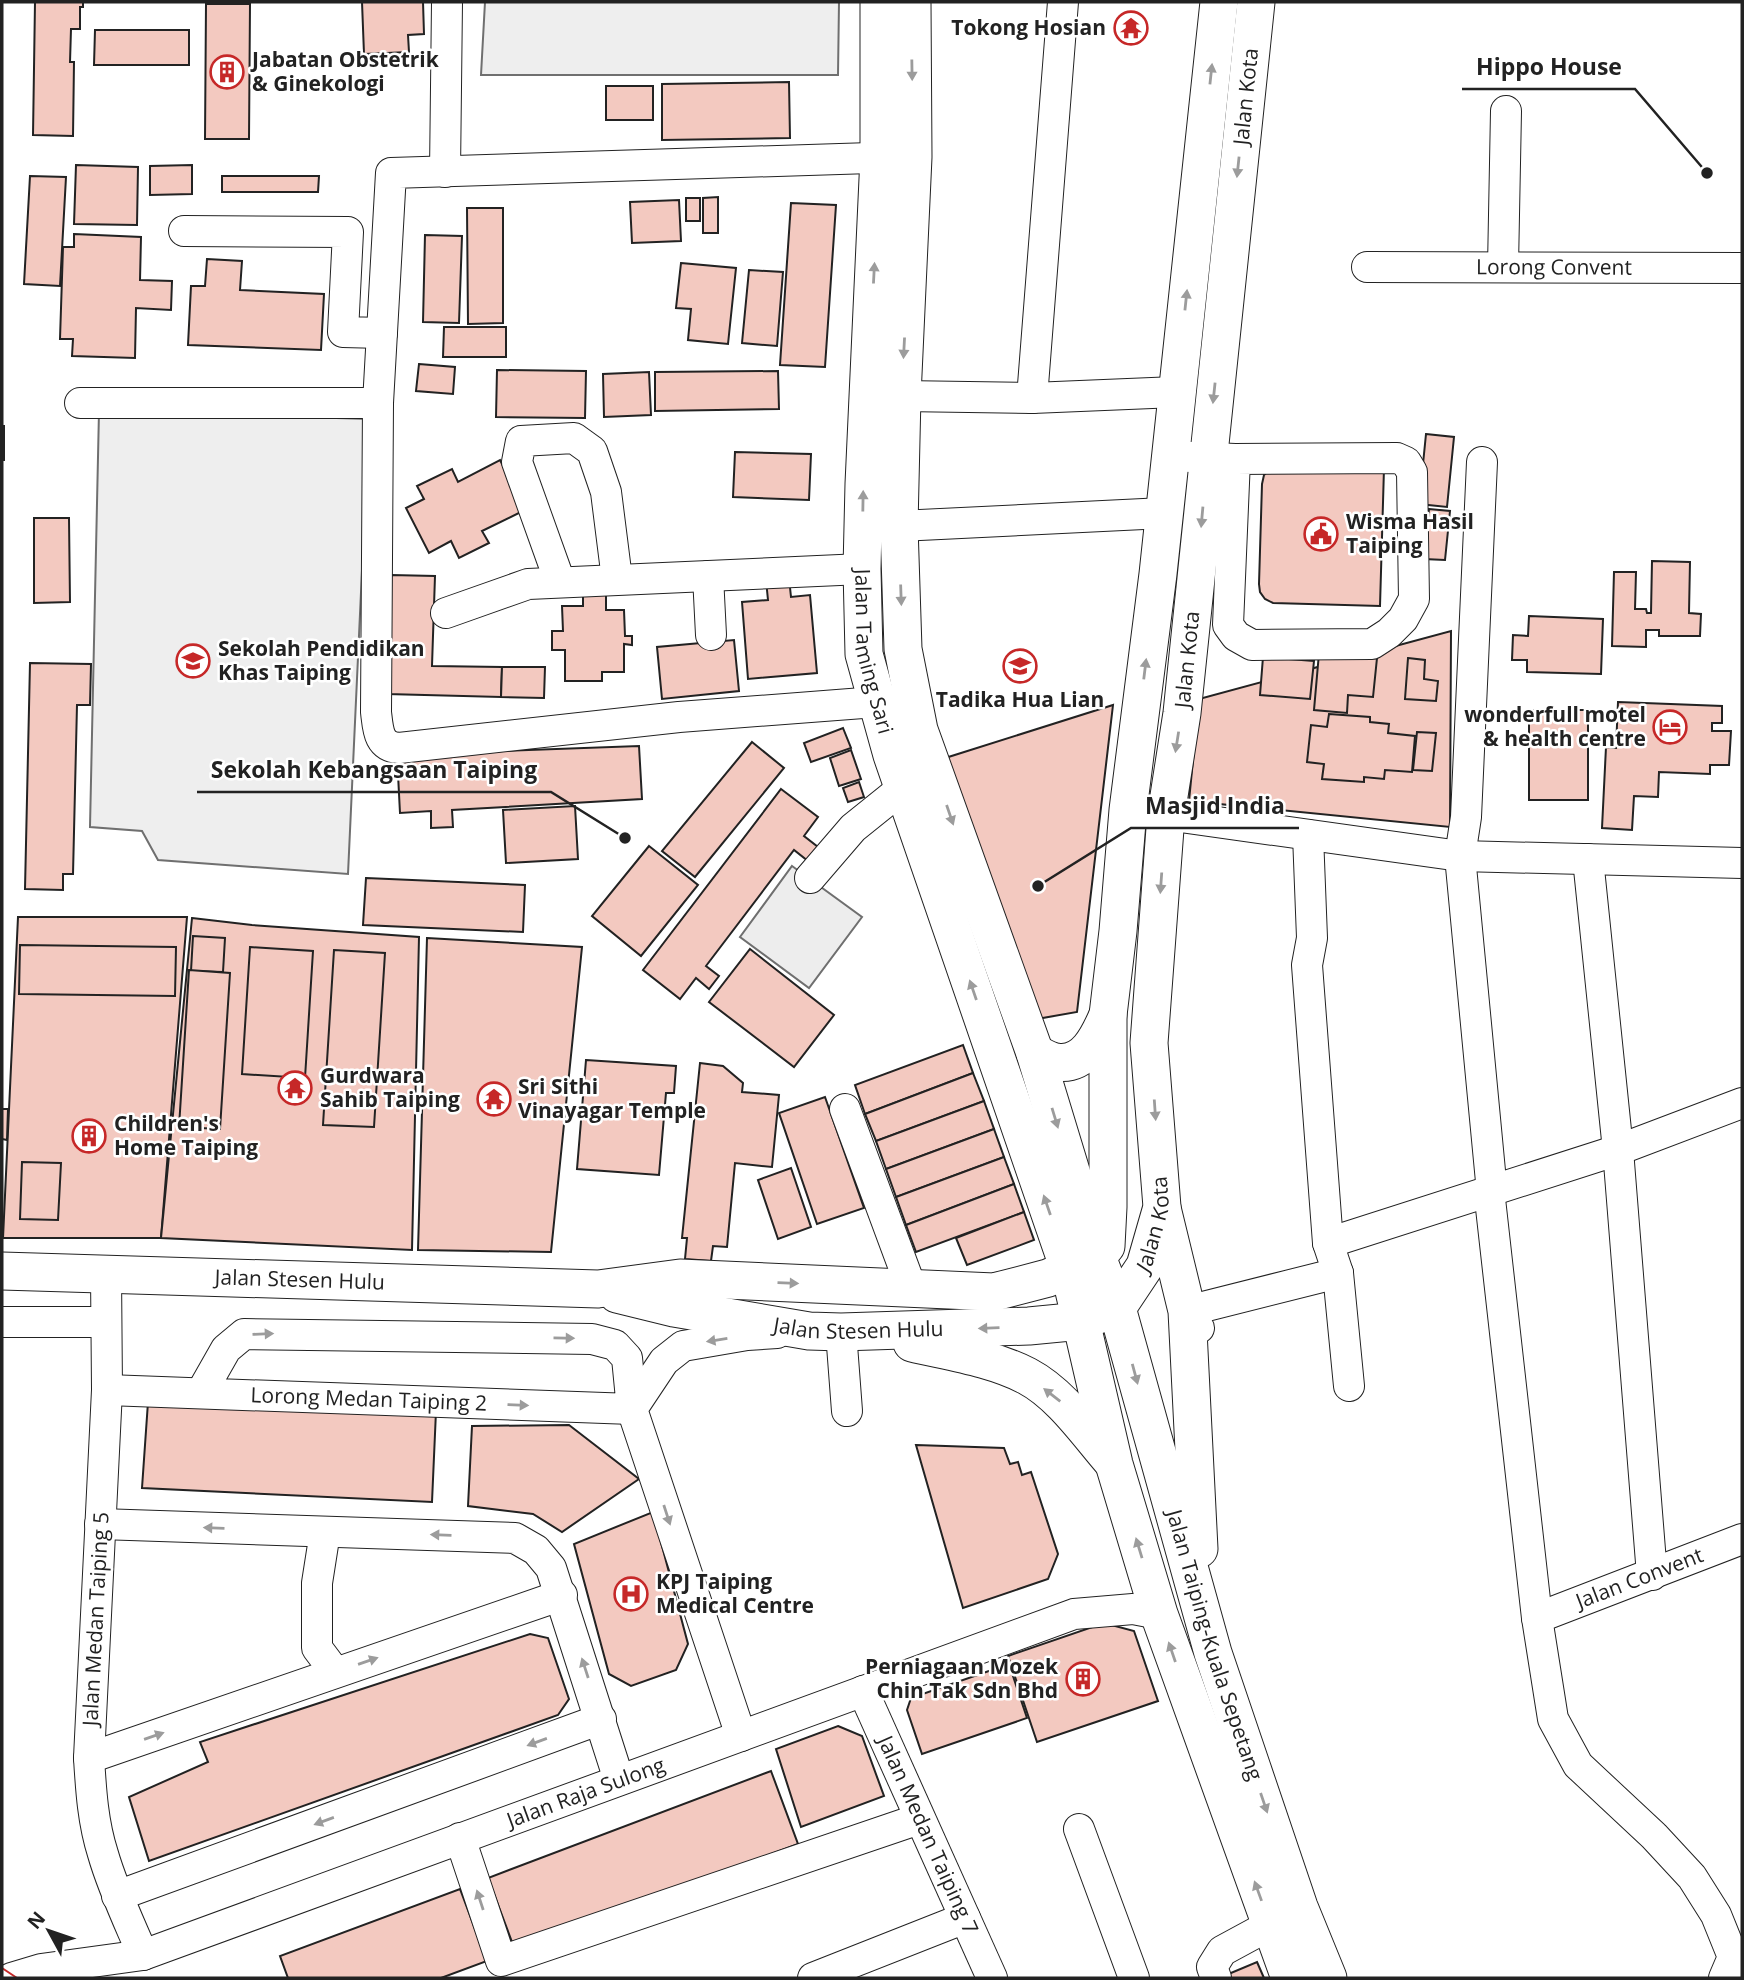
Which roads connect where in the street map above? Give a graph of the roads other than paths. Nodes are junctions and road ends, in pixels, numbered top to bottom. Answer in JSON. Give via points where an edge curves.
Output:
{"nodes":[{"id":1,"x":447,"y":2,"type":"edge"},
{"id":2,"x":878,"y":2,"type":"edge"},
{"id":3,"x":912,"y":2,"type":"edge"},
{"id":4,"x":1063,"y":2,"type":"edge"},
{"id":5,"x":1219,"y":2,"type":"edge"},
{"id":6,"x":1256,"y":2,"type":"edge"},
{"id":7,"x":1506,"y":111,"type":"dead end"},
{"id":8,"x":896,"y":157,"type":"junction"},
{"id":9,"x":445,"y":172,"type":"junction"},
{"id":10,"x":184,"y":231,"type":"dead end"},
{"id":11,"x":1367,"y":267,"type":"dead end"},
{"id":12,"x":1503,"y":267,"type":"junction"},
{"id":13,"x":1742,"y":268,"type":"edge"},
{"id":14,"x":382,"y":333,"type":"junction"},
{"id":15,"x":1176,"y":392,"type":"junction"},
{"id":16,"x":902,"y":396,"type":"junction"},
{"id":17,"x":1032,"y":398,"type":"junction"},
{"id":18,"x":80,"y":403,"type":"dead end"},
{"id":19,"x":378,"y":404,"type":"junction"},
{"id":20,"x":1170,"y":456,"type":"junction"},
{"id":21,"x":1221,"y":458,"type":"junction"},
{"id":22,"x":1482,"y":462,"type":"dead end"},
{"id":23,"x":1164,"y":513,"type":"junction"},
{"id":24,"x":899,"y":527,"type":"junction"},
{"id":25,"x":862,"y":569,"type":"junction"},
{"id":26,"x":708,"y":576,"type":"junction"},
{"id":27,"x":617,"y":579,"type":"junction"},
{"id":28,"x":560,"y":582,"type":"junction"},
{"id":29,"x":446,"y":613,"type":"dead end"},
{"id":30,"x":1191,"y":614,"type":"junction"},
{"id":31,"x":1228,"y":615,"type":"junction"},
{"id":32,"x":711,"y":635,"type":"dead end"},
{"id":33,"x":876,"y":702,"type":"junction"},
{"id":34,"x":904,"y":787,"type":"junction"},
{"id":35,"x":1128,"y":810,"type":"junction"},
{"id":36,"x":1166,"y":815,"type":"junction"},
{"id":37,"x":1308,"y":835,"type":"junction"},
{"id":38,"x":1460,"y":856,"type":"junction"},
{"id":39,"x":1588,"y":859,"type":"junction"},
{"id":40,"x":1742,"y":863,"type":"edge"},
{"id":41,"x":810,"y":878,"type":"dead end"},
{"id":42,"x":1108,"y":1016,"type":"junction"},
{"id":43,"x":1035,"y":1053,"type":"junction"},
{"id":44,"x":1742,"y":1103,"type":"edge"},
{"id":45,"x":845,"y":1109,"type":"dead end"},
{"id":46,"x":1618,"y":1150,"type":"junction"},
{"id":47,"x":1492,"y":1192,"type":"junction"},
{"id":48,"x":1162,"y":1207,"type":"junction"},
{"id":49,"x":1328,"y":1243,"type":"junction"},
{"id":50,"x":1083,"y":1263,"type":"junction"},
{"id":51,"x":2,"y":1271,"type":"edge"},
{"id":52,"x":106,"y":1273,"type":"junction"},
{"id":53,"x":1338,"y":1273,"type":"junction"},
{"id":54,"x":911,"y":1287,"type":"junction"},
{"id":55,"x":598,"y":1289,"type":"junction"},
{"id":56,"x":1117,"y":1308,"type":"junction"},
{"id":57,"x":1187,"y":1311,"type":"junction"},
{"id":58,"x":1081,"y":1321,"type":"junction"},
{"id":59,"x":2,"y":1322,"type":"edge"},
{"id":60,"x":105,"y":1322,"type":"junction"},
{"id":61,"x":836,"y":1332,"type":"junction"},
{"id":62,"x":1349,"y":1386,"type":"dead end"},
{"id":63,"x":107,"y":1390,"type":"junction"},
{"id":64,"x":201,"y":1393,"type":"junction"},
{"id":65,"x":632,"y":1409,"type":"junction"},
{"id":66,"x":847,"y":1411,"type":"dead end"},
{"id":67,"x":1114,"y":1464,"type":"junction"},
{"id":68,"x":100,"y":1524,"type":"junction"},
{"id":69,"x":325,"y":1532,"type":"junction"},
{"id":70,"x":1742,"y":1539,"type":"edge"},
{"id":71,"x":1653,"y":1575,"type":"junction"},
{"id":72,"x":562,"y":1595,"type":"junction"},
{"id":73,"x":1159,"y":1614,"type":"junction"},
{"id":74,"x":1537,"y":1618,"type":"junction"},
{"id":75,"x":1213,"y":1653,"type":"junction"},
{"id":76,"x":335,"y":1672,"type":"junction"},
{"id":77,"x":863,"y":1692,"type":"junction"},
{"id":78,"x":601,"y":1719,"type":"junction"},
{"id":79,"x":741,"y":1736,"type":"junction"},
{"id":80,"x":89,"y":1758,"type":"junction"},
{"id":81,"x":619,"y":1780,"type":"junction"},
{"id":82,"x":919,"y":1819,"type":"junction"},
{"id":83,"x":1079,"y":1829,"type":"dead end"},
{"id":84,"x":460,"y":1838,"type":"junction"},
{"id":85,"x":117,"y":1896,"type":"junction"},
{"id":86,"x":964,"y":1918,"type":"junction"},
{"id":87,"x":1270,"y":1926,"type":"junction"},
{"id":88,"x":143,"y":1955,"type":"junction"},
{"id":89,"x":873,"y":1967,"type":"edge"},
{"id":90,"x":11,"y":1978,"type":"edge"},
{"id":91,"x":96,"y":1978,"type":"edge"},
{"id":92,"x":813,"y":1978,"type":"edge"},
{"id":93,"x":992,"y":1978,"type":"edge"},
{"id":94,"x":1134,"y":1978,"type":"edge"},
{"id":95,"x":1216,"y":1978,"type":"edge"},
{"id":96,"x":1290,"y":1978,"type":"edge"},
{"id":97,"x":1328,"y":1978,"type":"edge"},
{"id":98,"x":1724,"y":1978,"type":"edge"}],
"edges":[{"from":1,"to":9,"type":"street"},
{"from":2,"to":8,"type":"main road","name":"Jalan Taming Sari"},
{"from":3,"to":8,"type":"main road","name":"Jalan Taming Sari","one_way":true},
{"from":4,"to":17,"type":"street"},
{"from":15,"to":5,"type":"main road","name":"Jalan Kota","one_way":true},
{"from":6,"to":21,"type":"main road","name":"Jalan Kota","one_way":true},
{"from":7,"to":12,"type":"street"},
{"from":8,"to":9,"type":"street"},
{"from":8,"to":16,"type":"main road","name":"Jalan Taming Sari","one_way":true},
{"from":25,"to":8,"type":"main road","name":"Jalan Taming Sari","one_way":true},
{"from":9,"to":14,"type":"street","via":[[391,173]]},
{"from":10,"to":14,"type":"street","via":[[348,232],[343,332]]},
{"from":11,"to":12,"type":"street","name":"Lorong Convent"},
{"from":12,"to":13,"type":"street","name":"Lorong Convent"},
{"from":14,"to":19,"type":"street"},
{"from":15,"to":17,"type":"street"},
{"from":15,"to":20,"type":"main road","name":"Jalan Kota"},
{"from":16,"to":17,"type":"street"},
{"from":16,"to":24,"type":"main road","name":"Jalan Taming Sari"},
{"from":18,"to":19,"type":"street"},
{"from":19,"to":33,"type":"street","via":[[376,712],[384,744],[399,748],[680,717]]},
{"from":20,"to":21,"type":"street"},
{"from":20,"to":23,"type":"main road","name":"Jalan Kota"},
{"from":21,"to":30,"type":"main road","name":"Jalan Kota","one_way":true},
{"from":21,"to":31,"type":"street"},
{"from":21,"to":31,"type":"street","via":[[1397,458],[1412,472],[1414,599],[1404,619],[1372,644],[1252,645],[1236,636],[1228,625]]},
{"from":22,"to":38,"type":"street","via":[[1466,817]]},
{"from":23,"to":24,"type":"street"},
{"from":35,"to":23,"type":"main road","name":"Jalan Kota","one_way":true},
{"from":24,"to":43,"type":"main road","name":"Jalan Taming Sari","one_way":true,"via":[[902,649],[919,730]]},
{"from":25,"to":26,"type":"street"},
{"from":25,"to":33,"type":"main road","name":"Jalan Taming Sari","via":[[864,654]]},
{"from":26,"to":27,"type":"street"},
{"from":26,"to":32,"type":"street"},
{"from":27,"to":28,"type":"street"},
{"from":27,"to":28,"type":"street","via":[[606,492],[592,451],[574,438],[521,441],[517,463]]},
{"from":28,"to":29,"type":"street","via":[[527,584]]},
{"from":30,"to":31,"type":"street"},
{"from":30,"to":36,"type":"main road","name":"Jalan Kota","one_way":true},
{"from":33,"to":34,"type":"main road","name":"Jalan Taming Sari"},
{"from":34,"to":41,"type":"street","via":[[853,828]]},
{"from":50,"to":34,"type":"main road","name":"Jalan Taming Sari","one_way":true},
{"from":35,"to":36,"type":"street"},
{"from":35,"to":42,"type":"main road","name":"Jalan Kota"},
{"from":36,"to":37,"type":"street"},
{"from":36,"to":48,"type":"main road","name":"Jalan Kota","one_way":true,"via":[[1149,1043]]},
{"from":37,"to":38,"type":"street"},
{"from":37,"to":49,"type":"street","via":[[1312,939],[1307,965]]},
{"from":38,"to":39,"type":"street"},
{"from":38,"to":47,"type":"street"},
{"from":39,"to":40,"type":"street"},
{"from":39,"to":46,"type":"street"},
{"from":42,"to":43,"type":"main road","via":[[1097,1039],[1075,1061],[1056,1062]]},
{"from":42,"to":50,"type":"main road","name":"Jalan Kota","via":[[1106,1246]]},
{"from":43,"to":50,"type":"main road","name":"Jalan Taming Sari","one_way":true},
{"from":44,"to":46,"type":"street"},
{"from":45,"to":54,"type":"street"},
{"from":46,"to":47,"type":"street"},
{"from":46,"to":71,"type":"street"},
{"from":47,"to":49,"type":"street"},
{"from":47,"to":74,"type":"street"},
{"from":48,"to":56,"type":"main road","name":"Jalan Kota","via":[[1145,1266]]},
{"from":48,"to":57,"type":"main road"},
{"from":49,"to":53,"type":"street"},
{"from":50,"to":54,"type":"main road","name":"Jalan Stesen Hulu","via":[[994,1292]]},
{"from":50,"to":56,"type":"main road","name":"Jalan Taiping-Kuala Sepetang"},
{"from":50,"to":58,"type":"main road","name":"Jalan Taiping-Kuala Sepetang"},
{"from":51,"to":52,"type":"main road","name":"Jalan Stesen Hulu"},
{"from":52,"to":55,"type":"main road","name":"Jalan Stesen Hulu"},
{"from":52,"to":60,"type":"street","name":"Jalan Medan Taiping 5"},
{"from":53,"to":57,"type":"street"},
{"from":53,"to":62,"type":"street"},
{"from":55,"to":54,"type":"main road","name":"Jalan Stesen Hulu","one_way":true,"via":[[680,1278]]},
{"from":55,"to":61,"type":"main road","name":"Jalan Stesen Hulu","via":[[674,1308]]},
{"from":56,"to":58,"type":"main road","name":"Jalan Stesen Hulu"},
{"from":56,"to":75,"type":"main road","name":"Jalan Taiping-Kuala Sepetang","one_way":true},
{"from":57,"to":75,"type":"main road","via":[[1200,1560]]},
{"from":58,"to":61,"type":"main road","name":"Jalan Stesen Hulu","one_way":true},
{"from":58,"to":67,"type":"main road","name":"Jalan Taiping-Kuala Sepetang"},
{"from":59,"to":60,"type":"street"},
{"from":60,"to":63,"type":"street","name":"Jalan Medan Taiping 5"},
{"from":61,"to":65,"type":"street","one_way":true,"via":[[747,1335],[683,1346],[663,1361]]},
{"from":61,"to":66,"type":"street"},
{"from":67,"to":61,"type":"main road","one_way":true,"via":[[1061,1402],[1028,1376],[984,1360]]},
{"from":63,"to":64,"type":"street","name":"Lorong Medan Taiping 2"},
{"from":63,"to":68,"type":"street","name":"Jalan Medan Taiping 5"},
{"from":64,"to":65,"type":"street","name":"Lorong Medan Taiping 2","one_way":true},
{"from":64,"to":65,"type":"street","one_way":true,"via":[[226,1349],[244,1334],[592,1339],[615,1345],[626,1358]]},
{"from":65,"to":79,"type":"street","one_way":true},
{"from":73,"to":67,"type":"main road","name":"Jalan Taiping-Kuala Sepetang","one_way":true},
{"from":69,"to":68,"type":"street","one_way":true},
{"from":68,"to":80,"type":"street","name":"Jalan Medan Taiping 5"},
{"from":72,"to":69,"type":"street","one_way":true,"via":[[551,1568],[536,1550],[515,1538]]},
{"from":69,"to":76,"type":"street","via":[[317,1583],[317,1648]]},
{"from":70,"to":71,"type":"street","name":"Jalan Convent"},
{"from":71,"to":74,"type":"street","name":"Jalan Convent"},
{"from":76,"to":72,"type":"street","one_way":true},
{"from":78,"to":72,"type":"street","one_way":true},
{"from":73,"to":77,"type":"street","name":"Jalan Raja Sulong","via":[[1133,1609],[1074,1614]]},
{"from":87,"to":73,"type":"main road","name":"Jalan Taiping-Kuala Sepetang","one_way":true},
{"from":74,"to":98,"type":"street","via":[[1553,1719],[1578,1765],[1692,1877],[1716,1915],[1733,1957]]},
{"from":75,"to":97,"type":"main road","name":"Jalan Taiping-Kuala Sepetang","one_way":true},
{"from":80,"to":76,"type":"street","one_way":true},
{"from":77,"to":79,"type":"street","name":"Jalan Raja Sulong"},
{"from":77,"to":82,"type":"street","name":"Jalan Medan Taiping 7"},
{"from":78,"to":81,"type":"street"},
{"from":78,"to":85,"type":"street","one_way":true},
{"from":79,"to":81,"type":"street","name":"Jalan Raja Sulong"},
{"from":80,"to":85,"type":"street","name":"Jalan Medan Taiping 5","via":[[92,1807]]},
{"from":81,"to":84,"type":"street","name":"Jalan Raja Sulong"},
{"from":82,"to":84,"type":"street","one_way":true,"via":[[500,1961]]},
{"from":82,"to":86,"type":"street","name":"Jalan Medan Taiping 7"},
{"from":83,"to":94,"type":"street"},
{"from":84,"to":88,"type":"street","name":"Jalan Raja Sulong"},
{"from":85,"to":88,"type":"street","name":"Jalan Medan Taiping 5"},
{"from":86,"to":89,"type":"street"},
{"from":86,"to":93,"type":"street","name":"Jalan Medan Taiping 7"},
{"from":87,"to":95,"type":"street","via":[[1222,1951],[1212,1967]]},
{"from":87,"to":96,"type":"main road","name":"Jalan Taiping-Kuala Sepetang"},
{"from":88,"to":90,"type":"street","name":"Jalan Raja Sulong","via":[[41,1969]]},
{"from":88,"to":91,"type":"street"},
{"from":89,"to":92,"type":"street"}]}
